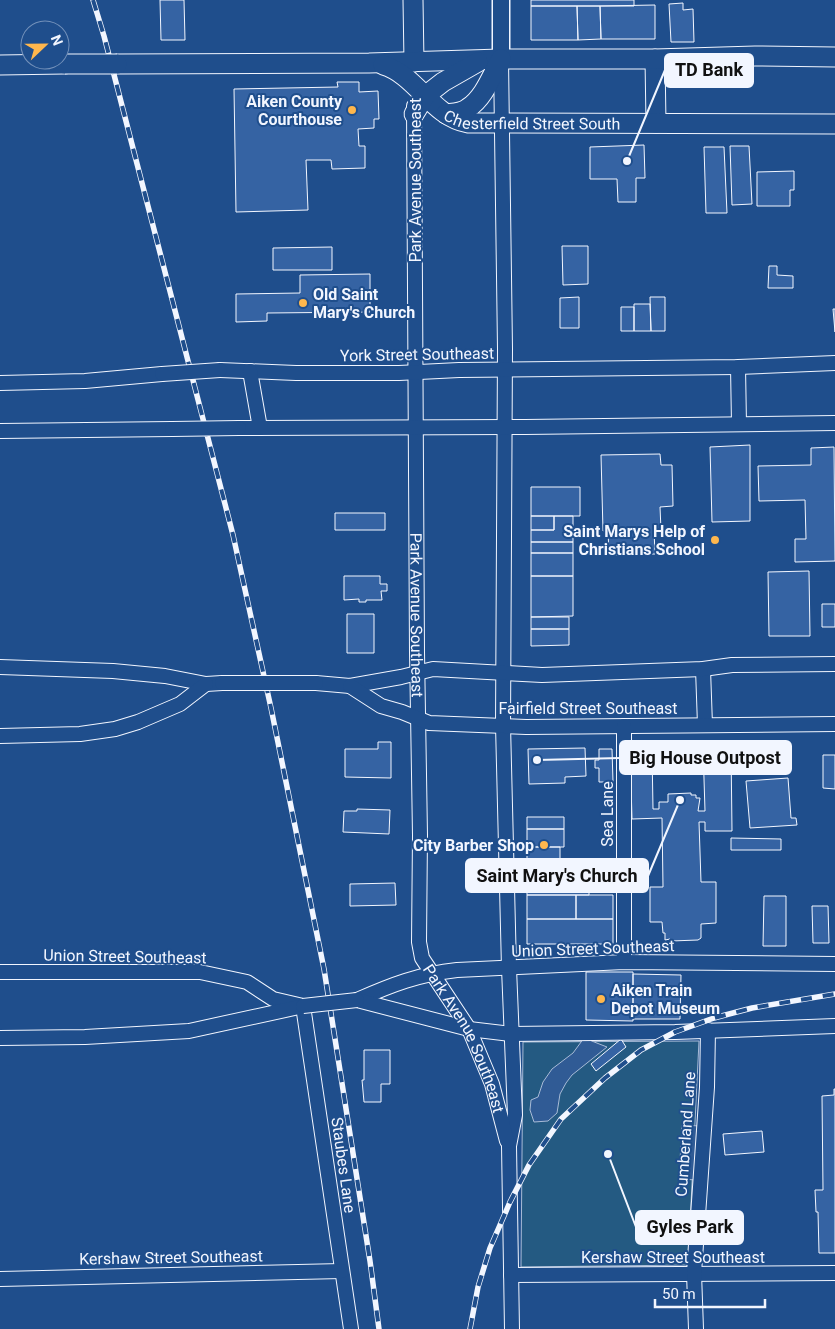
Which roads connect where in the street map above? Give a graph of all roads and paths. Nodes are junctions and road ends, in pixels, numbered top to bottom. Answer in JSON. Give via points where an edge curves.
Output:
{"nodes":[{"id":1,"x":413,"y":0,"type":"edge"},
{"id":2,"x":501,"y":0,"type":"edge"},
{"id":3,"x":835,"y":57,"type":"edge"},
{"id":4,"x":501,"y":59,"type":"junction"},
{"id":5,"x":655,"y":59,"type":"junction"},
{"id":6,"x":481,"y":60,"type":"junction"},
{"id":7,"x":414,"y":62,"type":"junction"},
{"id":8,"x":369,"y":63,"type":"junction"},
{"id":9,"x":0,"y":65,"type":"edge"},
{"id":10,"x":420,"y":91,"type":"junction"},
{"id":11,"x":414,"y":114,"type":"joint"},
{"id":12,"x":446,"y":114,"type":"junction"},
{"id":13,"x":656,"y":123,"type":"junction"},
{"id":14,"x":502,"y":124,"type":"junction"},
{"id":15,"x":835,"y":124,"type":"edge"},
{"id":16,"x":835,"y":363,"type":"edge"},
{"id":17,"x":738,"y":367,"type":"junction"},
{"id":18,"x":505,"y":369,"type":"junction"},
{"id":19,"x":250,"y":371,"type":"junction"},
{"id":20,"x":415,"y":372,"type":"junction"},
{"id":21,"x":0,"y":383,"type":"edge"},
{"id":22,"x":835,"y":423,"type":"edge"},
{"id":23,"x":739,"y":424,"type":"junction"},
{"id":24,"x":416,"y":427,"type":"junction"},
{"id":25,"x":504,"y":427,"type":"junction"},
{"id":26,"x":260,"y":428,"type":"junction"},
{"id":27,"x":0,"y":432,"type":"edge"},
{"id":28,"x":835,"y":664,"type":"edge"},
{"id":29,"x":0,"y":667,"type":"edge"},
{"id":30,"x":703,"y":668,"type":"junction"},
{"id":31,"x":417,"y":672,"type":"junction"},
{"id":32,"x":504,"y":673,"type":"junction"},
{"id":33,"x":206,"y":684,"type":"junction"},
{"id":34,"x":350,"y":686,"type":"junction"},
{"id":35,"x":418,"y":719,"type":"junction"},
{"id":36,"x":835,"y":724,"type":"edge"},
{"id":37,"x":503,"y":725,"type":"junction"},
{"id":38,"x":705,"y":725,"type":"junction"},
{"id":39,"x":624,"y":726,"type":"junction"},
{"id":40,"x":0,"y":736,"type":"edge"},
{"id":41,"x":624,"y":962,"type":"junction"},
{"id":42,"x":835,"y":964,"type":"edge"},
{"id":43,"x":509,"y":968,"type":"junction"},
{"id":44,"x":0,"y":972,"type":"edge"},
{"id":45,"x":431,"y":973,"type":"junction"},
{"id":46,"x":356,"y":1000,"type":"junction"},
{"id":47,"x":303,"y":1006,"type":"junction"},
{"id":48,"x":835,"y":1026,"type":"edge"},
{"id":49,"x":469,"y":1030,"type":"junction"},
{"id":50,"x":708,"y":1030,"type":"junction"},
{"id":51,"x":511,"y":1034,"type":"junction"},
{"id":52,"x":0,"y":1038,"type":"edge"},
{"id":53,"x":509,"y":1146,"type":"junction"},
{"id":54,"x":342,"y":1270,"type":"junction"},
{"id":55,"x":694,"y":1273,"type":"junction"},
{"id":56,"x":835,"y":1273,"type":"edge"},
{"id":57,"x":511,"y":1276,"type":"junction"},
{"id":58,"x":0,"y":1279,"type":"edge"},
{"id":59,"x":351,"y":1329,"type":"edge"},
{"id":60,"x":512,"y":1329,"type":"edge"},
{"id":61,"x":696,"y":1329,"type":"edge"}],
"edges":[{"from":1,"to":7,"type":"main road"},
{"from":2,"to":4,"type":"street"},
{"from":3,"to":5,"type":"main road","name":"Chesterfield Street South"},
{"from":4,"to":5,"type":"main road","name":"Chesterfield Street South"},
{"from":4,"to":6,"type":"main road","name":"Chesterfield Street South"},
{"from":4,"to":12,"type":"main road","via":[[475,103],[459,113]]},
{"from":4,"to":14,"type":"street","name":"Park Avenue Southeast"},
{"from":5,"to":13,"type":"main road"},
{"from":6,"to":7,"type":"main road","name":"Chesterfield Street South"},
{"from":6,"to":10,"type":"main road"},
{"from":7,"to":8,"type":"main road","name":"Chesterfield Street South"},
{"from":7,"to":10,"type":"street","name":"Park Avenue Southeast"},
{"from":8,"to":9,"type":"main road","name":"Chesterfield Street South","bridge":true},
{"from":8,"to":10,"type":"main road","name":"Chesterfield Street South","via":[[396,70]]},
{"from":10,"to":11,"type":"main road"},
{"from":10,"to":12,"type":"main road","name":"Chesterfield Street South"},
{"from":11,"to":20,"type":"street","name":"Park Avenue Southeast"},
{"from":12,"to":14,"type":"main road","name":"Chesterfield Street South","via":[[456,121]]},
{"from":13,"to":14,"type":"main road","name":"Chesterfield Street South"},
{"from":13,"to":15,"type":"main road","name":"Chesterfield Street South"},
{"from":14,"to":18,"type":"street","name":"Park Avenue Southeast"},
{"from":16,"to":17,"type":"street","name":"York Street Southeast"},
{"from":17,"to":18,"type":"street","name":"York Street Southeast"},
{"from":17,"to":23,"type":"street"},
{"from":18,"to":20,"type":"street","name":"York Street Southeast"},
{"from":18,"to":25,"type":"street","name":"Park Avenue Southeast"},
{"from":19,"to":20,"type":"street","name":"York Street Southeast"},
{"from":19,"to":21,"type":"street","name":"York Street Southeast","bridge":true},
{"from":19,"to":26,"type":"street"},
{"from":20,"to":24,"type":"street","name":"Park Avenue Southeast"},
{"from":22,"to":23,"type":"street"},
{"from":23,"to":25,"type":"street"},
{"from":24,"to":25,"type":"street"},
{"from":24,"to":26,"type":"street"},
{"from":24,"to":31,"type":"street","name":"Park Avenue Southeast"},
{"from":25,"to":32,"type":"street","name":"Park Avenue Southeast"},
{"from":26,"to":27,"type":"street","bridge":true},
{"from":28,"to":30,"type":"street","name":"Fairfield Street Southeast"},
{"from":29,"to":33,"type":"street","name":"Fairfield Street Southeast","via":[[113,671]]},
{"from":30,"to":32,"type":"street","name":"Fairfield Street Southeast","via":[[542,675]]},
{"from":30,"to":38,"type":"street"},
{"from":31,"to":32,"type":"street","name":"Fairfield Street Southeast","via":[[432,669]]},
{"from":31,"to":34,"type":"street","name":"Fairfield Street Southeast"},
{"from":31,"to":35,"type":"street","name":"Park Avenue Southeast"},
{"from":32,"to":37,"type":"street","name":"Park Avenue Southeast"},
{"from":33,"to":34,"type":"street","name":"Fairfield Street Southeast","bridge":true,"via":[[316,683]]},
{"from":33,"to":40,"type":"street","via":[[180,704],[115,729],[80,734]]},
{"from":34,"to":35,"type":"street","name":"Fairfield Street Southeast","via":[[381,706]]},
{"from":35,"to":37,"type":"street","name":"Fairfield Street Southeast","via":[[430,723]]},
{"from":35,"to":45,"type":"street","name":"Park Avenue Southeast","via":[[419,942],[422,958]]},
{"from":36,"to":38,"type":"street","name":"Fairfield Street Southeast"},
{"from":37,"to":39,"type":"street","name":"Fairfield Street Southeast"},
{"from":37,"to":43,"type":"street","name":"Park Avenue Southeast"},
{"from":38,"to":39,"type":"street","name":"Fairfield Street Southeast"},
{"from":39,"to":41,"type":"street","name":"Sea Lane"},
{"from":41,"to":42,"type":"street","name":"Union Street Southeast"},
{"from":41,"to":43,"type":"street","name":"Union Street Southeast"},
{"from":43,"to":45,"type":"street","name":"Union Street Southeast"},
{"from":43,"to":51,"type":"street","name":"Park Avenue Southeast"},
{"from":44,"to":47,"type":"street","name":"Union Street Southeast","via":[[200,972],[247,982],[273,999]]},
{"from":45,"to":46,"type":"street","name":"Union Street Southeast","via":[[404,980]]},
{"from":45,"to":49,"type":"street","name":"Park Avenue Southeast"},
{"from":46,"to":47,"type":"street","name":"Union Street Southeast","bridge":true},
{"from":46,"to":49,"type":"street","name":"Union Street Southeast"},
{"from":47,"to":52,"type":"street","name":"Union Street Southeast","via":[[189,1031]]},
{"from":47,"to":54,"type":"street","name":"Staubes Lane"},
{"from":48,"to":50,"type":"street","name":"Union Street Southeast"},
{"from":49,"to":51,"type":"street","name":"Union Street Southeast"},
{"from":49,"to":53,"type":"street","name":"Park Avenue Southeast","via":[[492,1084]]},
{"from":50,"to":51,"type":"street","name":"Union Street Southeast"},
{"from":50,"to":55,"type":"street","name":"Cumberland Lane"},
{"from":51,"to":53,"type":"street","name":"Park Avenue Southeast","via":[[514,1115]]},
{"from":53,"to":57,"type":"street","name":"Park Avenue Southeast"},
{"from":54,"to":58,"type":"street","name":"Kershaw Street Southeast"},
{"from":54,"to":59,"type":"street","name":"Staubes Lane"},
{"from":55,"to":56,"type":"street","name":"Kershaw Street Southeast"},
{"from":55,"to":57,"type":"street","name":"Kershaw Street Southeast"},
{"from":55,"to":61,"type":"street","name":"Cumberland Lane"},
{"from":57,"to":60,"type":"street","name":"Park Avenue Southeast"}]}
